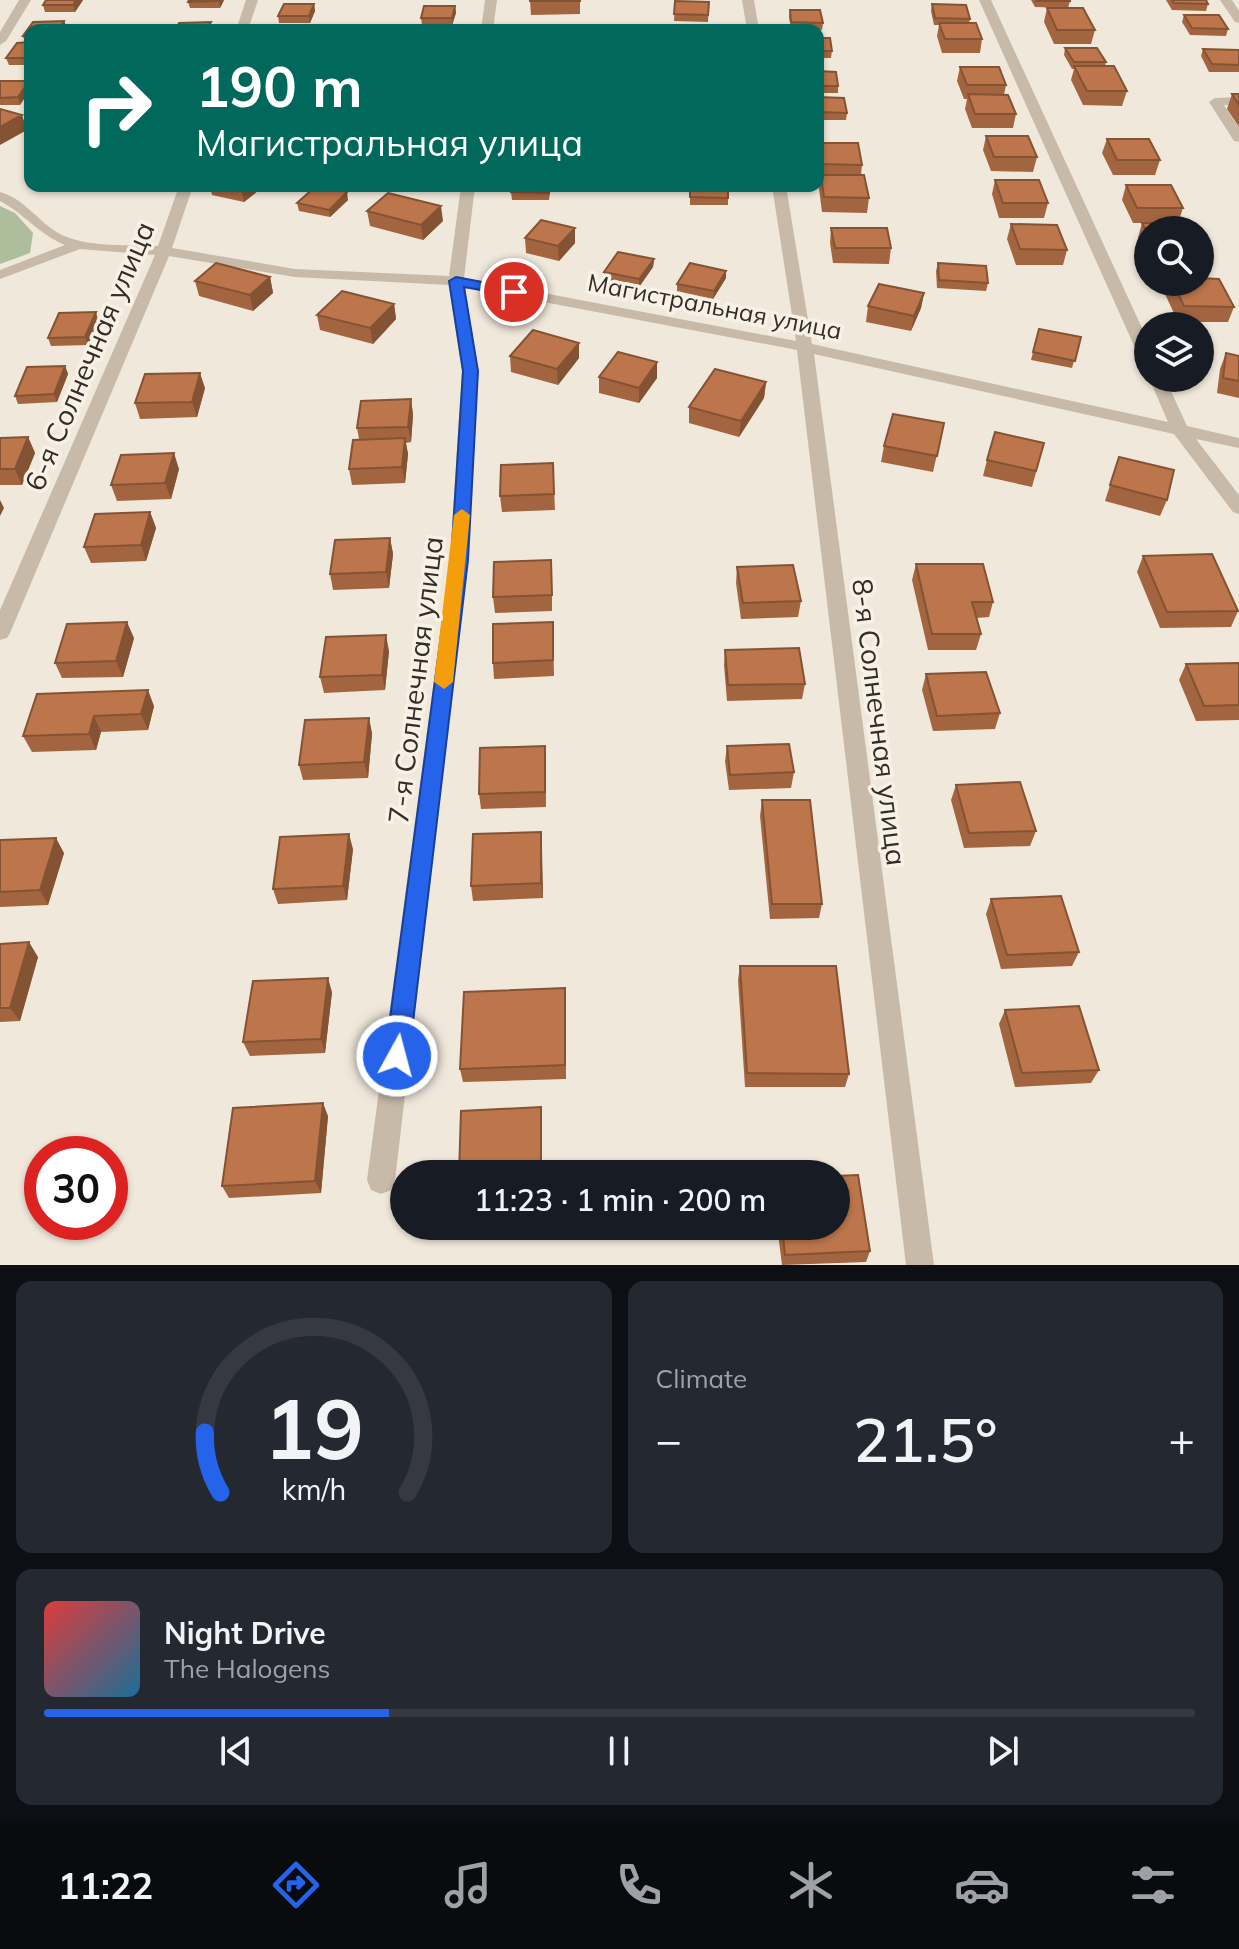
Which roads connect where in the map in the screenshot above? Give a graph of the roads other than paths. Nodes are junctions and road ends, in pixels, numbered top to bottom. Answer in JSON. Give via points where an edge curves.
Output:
{"nodes":[{"id":1,"x":25,"y":0,"type":"edge"},
{"id":2,"x":252,"y":0,"type":"edge"},
{"id":3,"x":491,"y":0,"type":"edge"},
{"id":4,"x":748,"y":0,"type":"edge"},
{"id":5,"x":985,"y":0,"type":"edge"},
{"id":6,"x":1226,"y":0,"type":"edge"},
{"id":7,"x":1239,"y":20,"type":"edge"},
{"id":8,"x":244,"y":24,"type":"edge"},
{"id":9,"x":488,"y":24,"type":"edge"},
{"id":10,"x":752,"y":24,"type":"edge"},
{"id":11,"x":0,"y":41,"type":"edge"},
{"id":12,"x":1239,"y":101,"type":"edge"},
{"id":13,"x":1239,"y":138,"type":"edge"},
{"id":14,"x":184,"y":192,"type":"edge"},
{"id":15,"x":467,"y":192,"type":"edge"},
{"id":16,"x":780,"y":192,"type":"edge"},
{"id":17,"x":0,"y":196,"type":"edge"},
{"id":18,"x":78,"y":245,"type":"junction"},
{"id":19,"x":164,"y":251,"type":"junction"},
{"id":20,"x":0,"y":275,"type":"edge"},
{"id":21,"x":456,"y":281,"type":"junction"},
{"id":22,"x":1134,"y":328,"type":"edge"},
{"id":23,"x":805,"y":347,"type":"junction"},
{"id":24,"x":1163,"y":392,"type":"edge"},
{"id":25,"x":1180,"y":430,"type":"junction"},
{"id":26,"x":1239,"y":443,"type":"edge"},
{"id":27,"x":1239,"y":508,"type":"edge"},
{"id":28,"x":0,"y":633,"type":"edge"},
{"id":29,"x":381,"y":1180,"type":"dead end"},
{"id":30,"x":920,"y":1265,"type":"edge"}],
"edges":[{"from":1,"to":11,"type":"street"},
{"from":2,"to":8,"type":"street"},
{"from":3,"to":9,"type":"street"},
{"from":4,"to":10,"type":"street"},
{"from":5,"to":22,"type":"street"},
{"from":6,"to":7,"type":"street"},
{"from":12,"to":13,"type":"street","via":[[1215,102]]},
{"from":14,"to":19,"type":"street","name":"6-я Солнечная улица"},
{"from":15,"to":21,"type":"street","name":"7-я Солнечная улица"},
{"from":16,"to":23,"type":"street","name":"8-я Солнечная улица"},
{"from":17,"to":18,"type":"street","name":"Магистральная улица","via":[[22,207],[48,233]]},
{"from":18,"to":19,"type":"street","name":"Магистральная улица"},
{"from":18,"to":20,"type":"street"},
{"from":19,"to":21,"type":"street","name":"Магистральная улица","via":[[295,273]]},
{"from":19,"to":28,"type":"street","name":"6-я Солнечная улица"},
{"from":21,"to":23,"type":"street","name":"Магистральная улица"},
{"from":21,"to":29,"type":"street","name":"7-я Солнечная улица","via":[[470,371],[459,560]]},
{"from":23,"to":25,"type":"street","name":"Магистральная улица"},
{"from":23,"to":30,"type":"street","name":"8-я Солнечная улица"},
{"from":24,"to":25,"type":"street"},
{"from":25,"to":26,"type":"street","name":"Магистральная улица"},
{"from":25,"to":27,"type":"street"}]}
